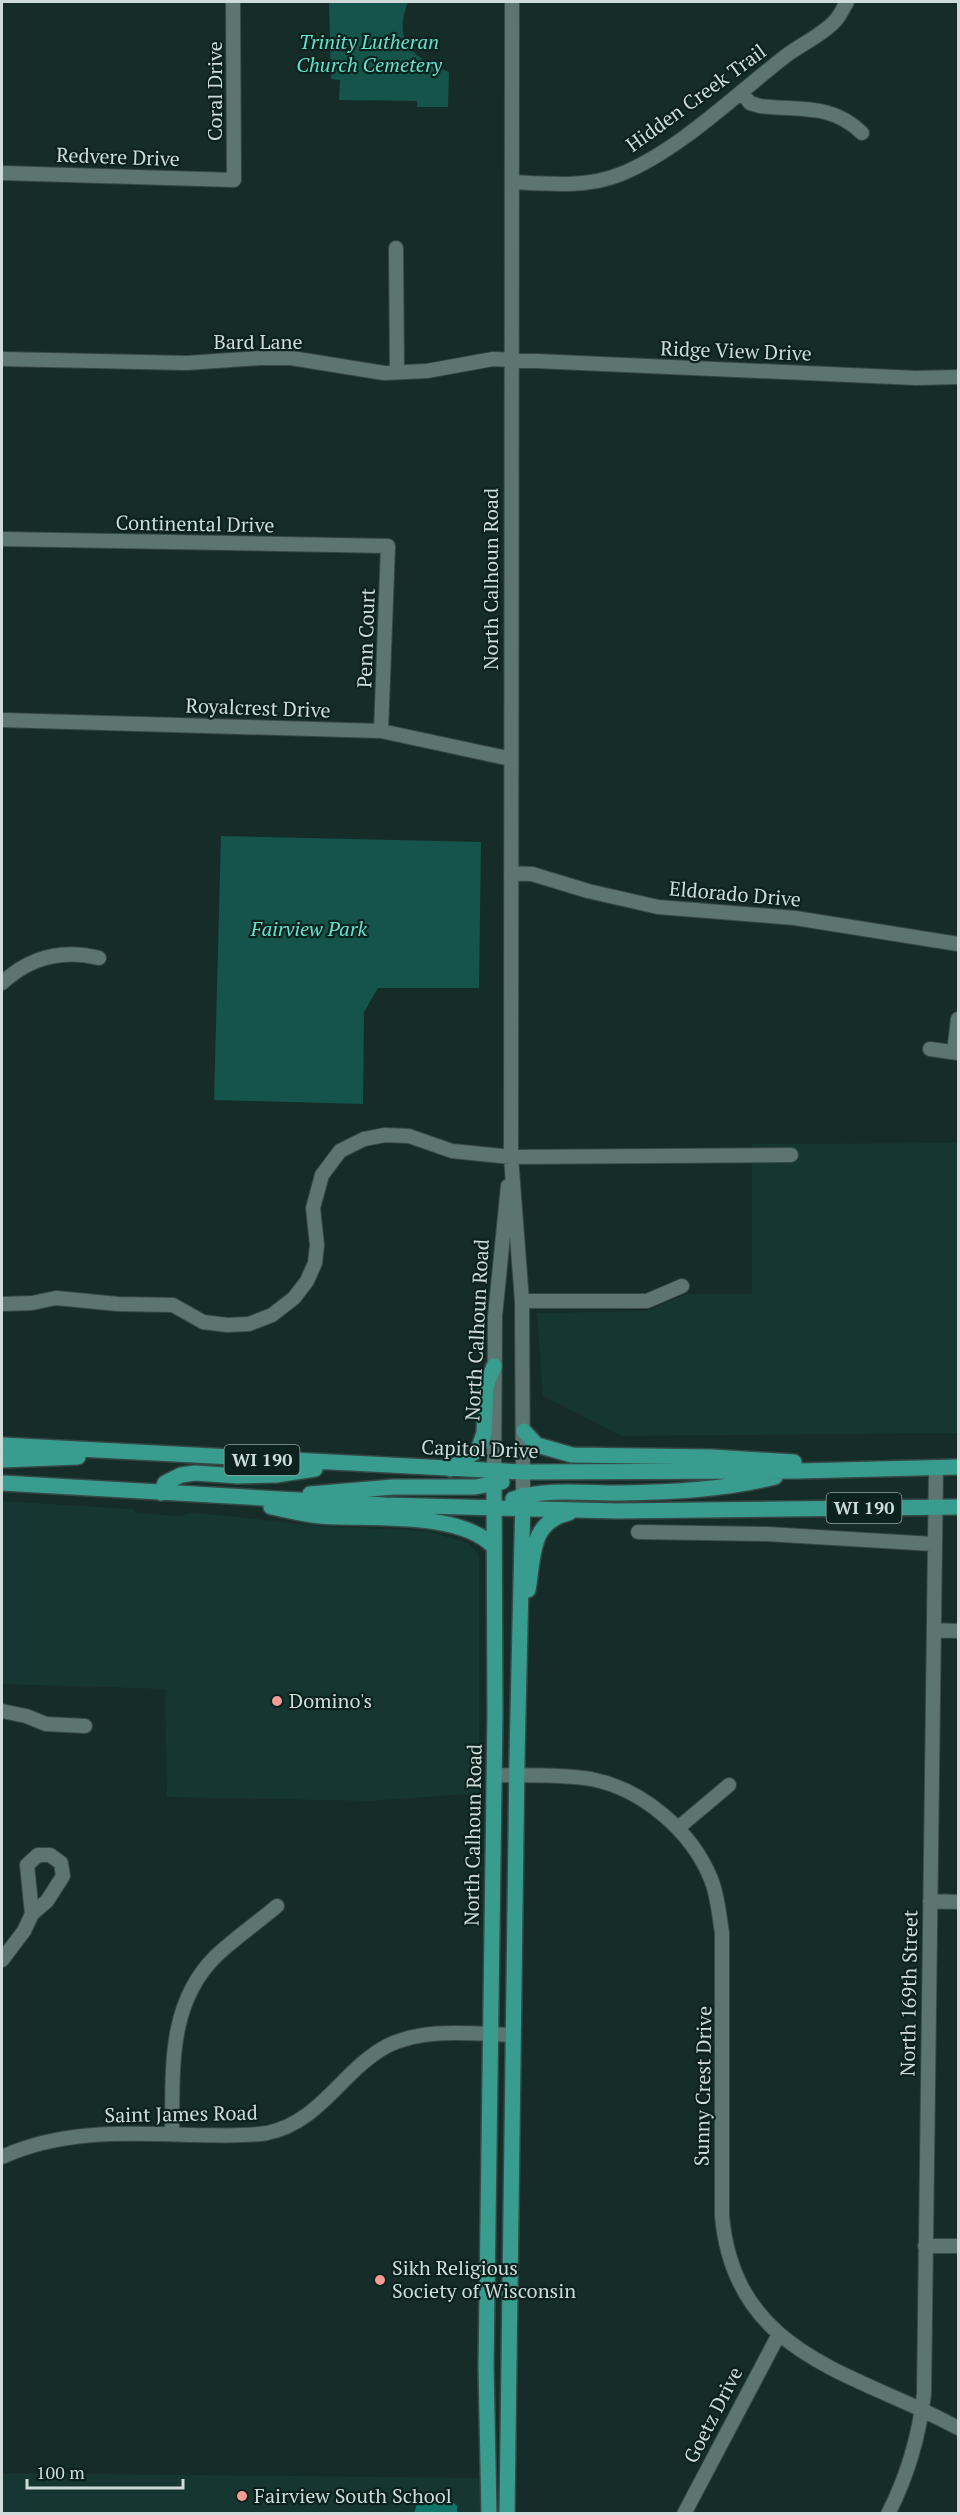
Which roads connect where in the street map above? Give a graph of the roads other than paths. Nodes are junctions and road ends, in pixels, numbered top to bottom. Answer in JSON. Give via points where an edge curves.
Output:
{"nodes":[{"id":1,"x":233,"y":2,"type":"edge"},
{"id":2,"x":512,"y":2,"type":"edge"},
{"id":3,"x":847,"y":2,"type":"edge"},
{"id":4,"x":742,"y":93,"type":"junction"},
{"id":5,"x":862,"y":134,"type":"dead end"},
{"id":6,"x":2,"y":173,"type":"edge"},
{"id":7,"x":234,"y":180,"type":"joint"},
{"id":8,"x":512,"y":182,"type":"junction"},
{"id":9,"x":396,"y":248,"type":"dead end"},
{"id":10,"x":2,"y":359,"type":"edge"},
{"id":11,"x":513,"y":362,"type":"junction"},
{"id":12,"x":397,"y":372,"type":"junction"},
{"id":13,"x":958,"y":377,"type":"edge"},
{"id":14,"x":2,"y":539,"type":"edge"},
{"id":15,"x":388,"y":546,"type":"joint"},
{"id":16,"x":2,"y":720,"type":"edge"},
{"id":17,"x":381,"y":731,"type":"junction"},
{"id":18,"x":511,"y":759,"type":"junction"},
{"id":19,"x":510,"y":873,"type":"junction"},
{"id":20,"x":958,"y":944,"type":"edge"},
{"id":21,"x":99,"y":958,"type":"dead end"},
{"id":22,"x":2,"y":983,"type":"edge"},
{"id":23,"x":958,"y":1019,"type":"edge"},
{"id":24,"x":930,"y":1049,"type":"dead end"},
{"id":25,"x":956,"y":1052,"type":"edge"},
{"id":26,"x":791,"y":1155,"type":"dead end"},
{"id":27,"x":511,"y":1157,"type":"junction"},
{"id":28,"x":682,"y":1286,"type":"dead end"},
{"id":29,"x":522,"y":1301,"type":"junction"},
{"id":30,"x":2,"y":1304,"type":"edge"},
{"id":31,"x":494,"y":1366,"type":"junction"},
{"id":32,"x":524,"y":1431,"type":"junction"},
{"id":33,"x":2,"y":1445,"type":"edge"},
{"id":34,"x":141,"y":1453,"type":"junction"},
{"id":35,"x":2,"y":1460,"type":"edge"},
{"id":36,"x":345,"y":1464,"type":"junction"},
{"id":37,"x":878,"y":1467,"type":"junction"},
{"id":38,"x":936,"y":1467,"type":"junction"},
{"id":39,"x":958,"y":1467,"type":"edge"},
{"id":40,"x":450,"y":1470,"type":"junction"},
{"id":41,"x":798,"y":1471,"type":"junction"},
{"id":42,"x":523,"y":1472,"type":"junction"},
{"id":43,"x":494,"y":1478,"type":"junction"},
{"id":44,"x":2,"y":1483,"type":"edge"},
{"id":45,"x":161,"y":1493,"type":"junction"},
{"id":46,"x":221,"y":1497,"type":"junction"},
{"id":47,"x":262,"y":1498,"type":"junction"},
{"id":48,"x":523,"y":1502,"type":"junction"},
{"id":49,"x":958,"y":1506,"type":"edge"},
{"id":50,"x":935,"y":1507,"type":"junction"},
{"id":51,"x":494,"y":1508,"type":"junction"},
{"id":52,"x":581,"y":1510,"type":"junction"},
{"id":53,"x":638,"y":1532,"type":"dead end"},
{"id":54,"x":933,"y":1544,"type":"junction"},
{"id":55,"x":494,"y":1547,"type":"junction"},
{"id":56,"x":934,"y":1630,"type":"junction"},
{"id":57,"x":958,"y":1631,"type":"edge"},
{"id":58,"x":519,"y":1637,"type":"junction"},
{"id":59,"x":2,"y":1711,"type":"edge"},
{"id":60,"x":85,"y":1726,"type":"dead end"},
{"id":61,"x":494,"y":1775,"type":"junction"},
{"id":62,"x":516,"y":1776,"type":"junction"},
{"id":63,"x":729,"y":1785,"type":"dead end"},
{"id":64,"x":678,"y":1828,"type":"junction"},
{"id":65,"x":930,"y":1901,"type":"junction"},
{"id":66,"x":958,"y":1902,"type":"edge"},
{"id":67,"x":277,"y":1906,"type":"dead end"},
{"id":68,"x":32,"y":1914,"type":"dead end"},
{"id":69,"x":2,"y":1960,"type":"edge"},
{"id":70,"x":492,"y":2035,"type":"junction"},
{"id":71,"x":513,"y":2035,"type":"junction"},
{"id":72,"x":172,"y":2134,"type":"junction"},
{"id":73,"x":2,"y":2157,"type":"edge"},
{"id":74,"x":925,"y":2246,"type":"junction"},
{"id":75,"x":958,"y":2246,"type":"edge"},
{"id":76,"x":778,"y":2336,"type":"junction"},
{"id":77,"x":922,"y":2410,"type":"junction"},
{"id":78,"x":958,"y":2428,"type":"edge"},
{"id":79,"x":489,"y":2514,"type":"edge"},
{"id":80,"x":507,"y":2514,"type":"edge"},
{"id":81,"x":684,"y":2514,"type":"edge"},
{"id":82,"x":888,"y":2514,"type":"edge"}],
"edges":[{"from":1,"to":7,"type":"street","name":"Coral Drive"},
{"from":2,"to":8,"type":"street","name":"North Calhoun Road"},
{"from":3,"to":4,"type":"street","name":"Hidden Creek Trail","via":[[836,20]]},
{"from":4,"to":5,"type":"street","via":[[760,106],[833,113],[848,120]]},
{"from":4,"to":8,"type":"street","name":"Hidden Creek Trail","via":[[652,158],[620,175],[595,182]]},
{"from":6,"to":7,"type":"street","name":"Redvere Drive"},
{"from":8,"to":11,"type":"street","name":"North Calhoun Road"},
{"from":9,"to":12,"type":"street"},
{"from":10,"to":12,"type":"street","name":"Bard Lane","via":[[187,363],[291,358],[365,372]]},
{"from":11,"to":12,"type":"street","name":"Bard Lane","via":[[483,360],[427,371]]},
{"from":11,"to":13,"type":"street","name":"Ridge View Drive"},
{"from":11,"to":18,"type":"street","name":"North Calhoun Road"},
{"from":14,"to":15,"type":"street","name":"Continental Drive"},
{"from":15,"to":17,"type":"street","name":"Penn Court"},
{"from":16,"to":17,"type":"street","name":"Royalcrest Drive"},
{"from":17,"to":18,"type":"street","name":"Royalcrest Drive"},
{"from":18,"to":19,"type":"street","name":"North Calhoun Road"},
{"from":19,"to":20,"type":"street","name":"Eldorado Drive","via":[[532,874],[658,907],[806,919]]},
{"from":19,"to":27,"type":"street","name":"North Calhoun Road"},
{"from":21,"to":22,"type":"street","via":[[77,952],[44,956]]},
{"from":23,"to":25,"type":"street"},
{"from":24,"to":25,"type":"street"},
{"from":26,"to":27,"type":"street"},
{"from":27,"to":29,"type":"street","name":"North Calhoun Road"},
{"from":27,"to":30,"type":"street","via":[[452,1151],[409,1136],[385,1135],[364,1139],[340,1151],[317,1187],[313,1208],[316,1254],[307,1281],[272,1316],[249,1324],[203,1322],[173,1305],[56,1298]]},
{"from":27,"to":31,"type":"street","name":"North Calhoun Road","via":[[497,1281]]},
{"from":28,"to":29,"type":"street","via":[[646,1301]]},
{"from":29,"to":32,"type":"street","name":"North Calhoun Road"},
{"from":31,"to":40,"type":"main road","via":[[486,1386],[484,1433],[478,1450]]},
{"from":31,"to":43,"type":"street","name":"North Calhoun Road"},
{"from":32,"to":37,"type":"main road","via":[[537,1445],[572,1455],[712,1457]]},
{"from":32,"to":42,"type":"street","name":"North Calhoun Road"},
{"from":33,"to":34,"type":"main road","name":"Capitol Drive","number":"WI 190"},
{"from":34,"to":35,"type":"main road"},
{"from":34,"to":36,"type":"main road","name":"Capitol Drive","number":"WI 190"},
{"from":36,"to":40,"type":"main road","name":"Capitol Drive","number":"WI 190"},
{"from":36,"to":45,"type":"main road","via":[[276,1475],[181,1475],[165,1483]]},
{"from":37,"to":38,"type":"main road","name":"Capitol Drive","number":"WI 190"},
{"from":37,"to":41,"type":"main road","name":"Capitol Drive","number":"WI 190"},
{"from":38,"to":39,"type":"main road","name":"Capitol Drive","number":"WI 190"},
{"from":38,"to":50,"type":"street","name":"North 169th Street"},
{"from":40,"to":43,"type":"main road","name":"Capitol Drive","number":"WI 190"},
{"from":41,"to":42,"type":"main road","name":"Capitol Drive","number":"WI 190"},
{"from":41,"to":48,"type":"main road","via":[[697,1491]]},
{"from":42,"to":43,"type":"main road"},
{"from":42,"to":48,"type":"street","name":"North Calhoun Road"},
{"from":43,"to":47,"type":"main road","via":[[442,1488],[393,1487]]},
{"from":43,"to":51,"type":"main road","name":"North Calhoun Road"},
{"from":44,"to":45,"type":"main road","number":"WI 190"},
{"from":45,"to":46,"type":"main road","number":"WI 190"},
{"from":46,"to":47,"type":"main road","number":"WI 190"},
{"from":46,"to":55,"type":"main road","via":[[319,1516],[441,1523],[474,1534]]},
{"from":47,"to":51,"type":"main road","number":"WI 190"},
{"from":48,"to":51,"type":"main road"},
{"from":48,"to":52,"type":"main road","number":"WI 190"},
{"from":48,"to":58,"type":"main road","name":"North Calhoun Road"},
{"from":49,"to":50,"type":"main road","number":"WI 190"},
{"from":50,"to":52,"type":"main road","number":"WI 190"},
{"from":50,"to":54,"type":"street","name":"North 169th Street"},
{"from":51,"to":55,"type":"main road","name":"North Calhoun Road"},
{"from":52,"to":58,"type":"main road","via":[[552,1518],[540,1530]]},
{"from":53,"to":54,"type":"street","via":[[767,1534]]},
{"from":54,"to":56,"type":"street","name":"North 169th Street"},
{"from":55,"to":61,"type":"main road","name":"North Calhoun Road"},
{"from":56,"to":57,"type":"street"},
{"from":56,"to":65,"type":"street","name":"North 169th Street"},
{"from":58,"to":62,"type":"main road","name":"North Calhoun Road"},
{"from":59,"to":60,"type":"street","via":[[46,1724]]},
{"from":61,"to":62,"type":"street","name":"Sunny Crest Drive"},
{"from":61,"to":70,"type":"main road","name":"North Calhoun Road"},
{"from":62,"to":64,"type":"street","name":"Sunny Crest Drive","via":[[562,1776],[609,1784],[627,1791]]},
{"from":62,"to":71,"type":"main road","name":"North Calhoun Road"},
{"from":63,"to":64,"type":"street"},
{"from":64,"to":76,"type":"street","name":"Sunny Crest Drive","via":[[711,1878],[722,1933],[724,2236],[748,2296]]},
{"from":65,"to":66,"type":"street"},
{"from":65,"to":74,"type":"street","name":"North 169th Street"},
{"from":67,"to":72,"type":"street","via":[[216,1957],[188,1996],[173,2050]]},
{"from":68,"to":69,"type":"street"},
{"from":70,"to":71,"type":"street","name":"Saint James Road"},
{"from":70,"to":72,"type":"street","name":"Saint James Road","via":[[423,2036],[389,2046],[355,2071],[312,2112],[284,2128],[251,2135]]},
{"from":70,"to":79,"type":"main road","name":"North Calhoun Road","via":[[486,2357]]},
{"from":71,"to":80,"type":"main road","name":"North Calhoun Road"},
{"from":72,"to":73,"type":"street","name":"Saint James Road","via":[[74,2136]]},
{"from":74,"to":75,"type":"street"},
{"from":74,"to":77,"type":"street","name":"North 169th Street"},
{"from":76,"to":77,"type":"street","name":"Sunny Crest Drive","via":[[813,2359]]},
{"from":76,"to":81,"type":"street","name":"Goetz Drive"},
{"from":77,"to":78,"type":"street","name":"Sunny Crest Drive"},
{"from":77,"to":82,"type":"street","name":"North 169th Street","via":[[910,2464]]}]}
